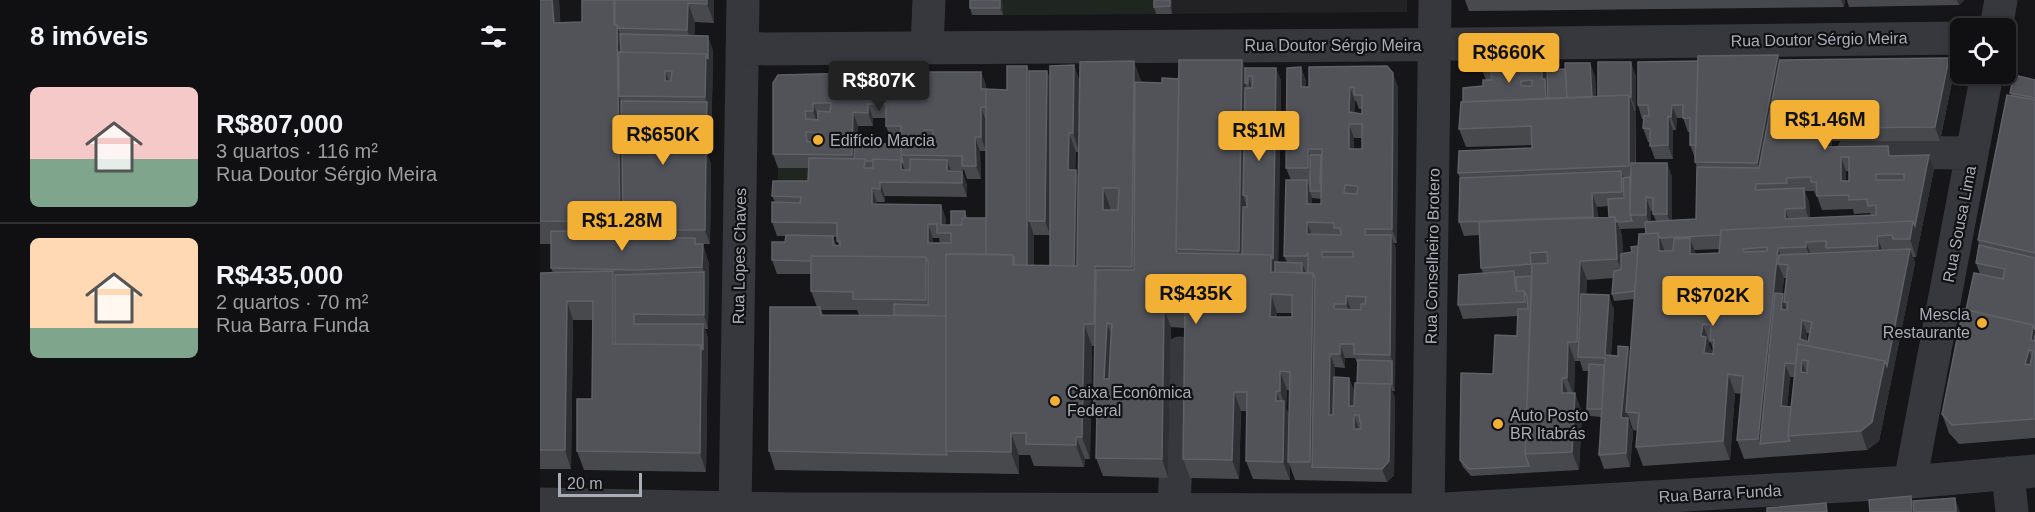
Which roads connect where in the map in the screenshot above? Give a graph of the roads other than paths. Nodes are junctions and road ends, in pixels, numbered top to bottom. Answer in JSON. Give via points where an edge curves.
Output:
{"nodes":[{"id":1,"x":743,"y":0,"type":"edge"},
{"id":2,"x":929,"y":0,"type":"edge"},
{"id":3,"x":1435,"y":0,"type":"edge"},
{"id":4,"x":2001,"y":0,"type":"edge"},
{"id":5,"x":1998,"y":18,"type":"edge"},
{"id":6,"x":1950,"y":38,"type":"edge"},
{"id":7,"x":1434,"y":45,"type":"junction"},
{"id":8,"x":927,"y":48,"type":"junction"},
{"id":9,"x":742,"y":49,"type":"junction"},
{"id":10,"x":1985,"y":84,"type":"edge"},
{"id":11,"x":1854,"y":152,"type":"edge"},
{"id":12,"x":1972,"y":153,"type":"junction"},
{"id":13,"x":1180,"y":353,"type":"dead end"},
{"id":14,"x":2022,"y":472,"type":"edge"},
{"id":15,"x":1910,"y":482,"type":"junction"},
{"id":16,"x":1696,"y":503,"type":"edge"},
{"id":17,"x":540,"y":504,"type":"edge"},
{"id":18,"x":735,"y":510,"type":"edge"},
{"id":19,"x":1174,"y":510,"type":"junction"},
{"id":20,"x":1428,"y":511,"type":"edge"},
{"id":21,"x":2012,"y":512,"type":"edge"}],
"edges":[{"from":1,"to":9,"type":"street","name":"Rua Lopes Chaves"},
{"from":2,"to":8,"type":"street"},
{"from":3,"to":7,"type":"street","name":"Rua Conselheiro Brotero"},
{"from":4,"to":5,"type":"street"},
{"from":6,"to":7,"type":"street","name":"Rua Doutor Sérgio Meira"},
{"from":7,"to":8,"type":"street","name":"Rua Doutor Sérgio Meira"},
{"from":7,"to":20,"type":"street","name":"Rua Conselheiro Brotero"},
{"from":8,"to":9,"type":"street","name":"Rua Doutor Sérgio Meira"},
{"from":9,"to":18,"type":"street","name":"Rua Lopes Chaves"},
{"from":10,"to":12,"type":"street","name":"Rua Sousa Lima"},
{"from":11,"to":12,"type":"street"},
{"from":12,"to":15,"type":"street","name":"Rua Sousa Lima"},
{"from":13,"to":19,"type":"street"},
{"from":14,"to":15,"type":"street","name":"Rua Barra Funda"},
{"from":14,"to":21,"type":"street"},
{"from":15,"to":16,"type":"street","name":"Rua Barra Funda"},
{"from":16,"to":20,"type":"street","name":"Rua Barra Funda"},
{"from":17,"to":18,"type":"street","name":"Rua Barra Funda"},
{"from":18,"to":19,"type":"street","name":"Rua Barra Funda"},
{"from":19,"to":20,"type":"street","name":"Rua Barra Funda"}]}
